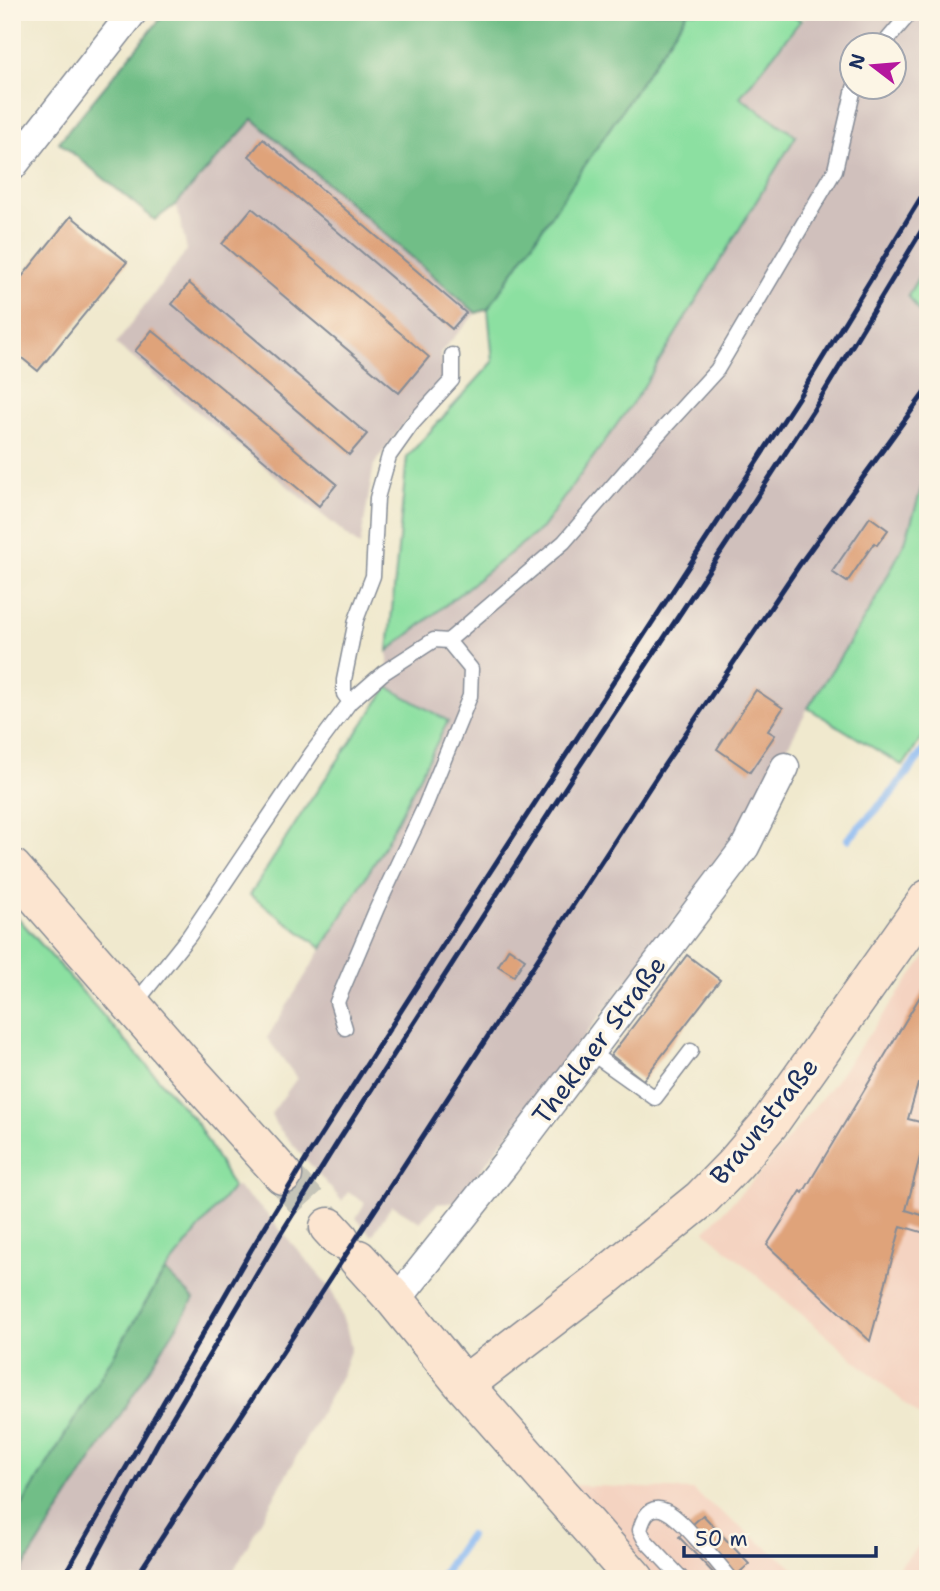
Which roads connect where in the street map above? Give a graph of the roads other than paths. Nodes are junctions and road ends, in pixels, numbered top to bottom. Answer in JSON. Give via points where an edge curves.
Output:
{"nodes":[{"id":1,"x":911,"y":12,"type":"edge"},
{"id":2,"x":122,"y":16,"type":"edge"},
{"id":3,"x":894,"y":32,"type":"edge"},
{"id":4,"x":851,"y":102,"type":"edge"},
{"id":5,"x":12,"y":167,"type":"edge"},
{"id":6,"x":452,"y":355,"type":"dead end"},
{"id":7,"x":448,"y":641,"type":"junction"},
{"id":8,"x":350,"y":702,"type":"junction"},
{"id":9,"x":785,"y":767,"type":"dead end"},
{"id":10,"x":12,"y":868,"type":"edge"},
{"id":11,"x":928,"y":899,"type":"edge"},
{"id":12,"x":133,"y":1006,"type":"junction"},
{"id":13,"x":345,"y":1028,"type":"dead end"},
{"id":14,"x":691,"y":1051,"type":"dead end"},
{"id":15,"x":590,"y":1052,"type":"junction"},
{"id":16,"x":283,"y":1175,"type":"tunnel mouth"},
{"id":17,"x":342,"y":1242,"type":"tunnel mouth"},
{"id":18,"x":396,"y":1301,"type":"junction"},
{"id":19,"x":464,"y":1385,"type":"junction"},
{"id":20,"x":635,"y":1579,"type":"edge"},
{"id":21,"x":682,"y":1579,"type":"edge"},
{"id":22,"x":731,"y":1579,"type":"edge"}],
"edges":[{"from":1,"to":3,"type":"lane"},
{"from":2,"to":5,"type":"street"},
{"from":4,"to":7,"type":"lane","via":[[835,170],[717,370],[564,542]]},
{"from":6,"to":8,"type":"lane","via":[[452,380],[389,456],[377,498],[373,576],[356,620],[344,680],[344,694]]},
{"from":7,"to":8,"type":"lane","via":[[434,640],[383,673]]},
{"from":7,"to":13,"type":"lane","via":[[471,669],[471,696],[337,1002]]},
{"from":8,"to":12,"type":"lane","via":[[189,936]]},
{"from":9,"to":15,"type":"street","name":"Theklaer Straße","via":[[745,846]]},
{"from":10,"to":12,"type":"main road"},
{"from":11,"to":19,"type":"main road","name":"Braunstraße","via":[[769,1124],[735,1164],[701,1199]]},
{"from":12,"to":16,"type":"main road"},
{"from":14,"to":15,"type":"lane","via":[[655,1098]]},
{"from":15,"to":18,"type":"street","name":"Theklaer Straße"},
{"from":17,"to":18,"type":"main road"},
{"from":18,"to":19,"type":"main road"},
{"from":19,"to":20,"type":"main road"},
{"from":21,"to":22,"type":"lane","via":[[645,1540],[640,1530],[648,1512],[656,1509],[678,1518]]}]}
